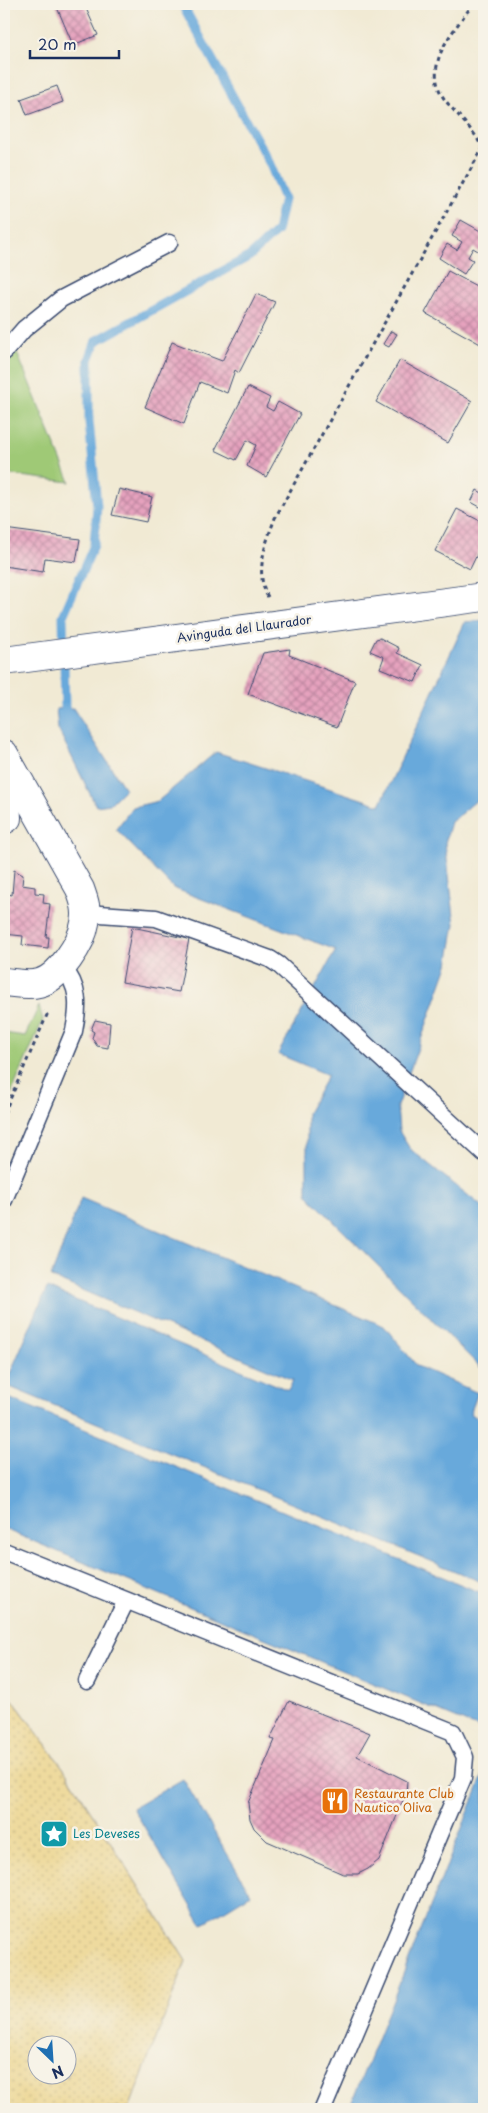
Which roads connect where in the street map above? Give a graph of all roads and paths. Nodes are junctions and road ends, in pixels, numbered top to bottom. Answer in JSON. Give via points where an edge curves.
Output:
{"nodes":[{"id":1,"x":473,"y":4,"type":"edge"},
{"id":2,"x":483,"y":148,"type":"edge"},
{"id":3,"x":169,"y":243,"type":"dead end"},
{"id":4,"x":4,"y":352,"type":"edge"},
{"id":5,"x":476,"y":598,"type":"edge"},
{"id":6,"x":284,"y":623,"type":"junction"},
{"id":7,"x":4,"y":661,"type":"edge"},
{"id":8,"x":4,"y":754,"type":"edge"},
{"id":9,"x":4,"y":820,"type":"edge"},
{"id":10,"x":86,"y":913,"type":"junction"},
{"id":11,"x":62,"y":966,"type":"junction"},
{"id":12,"x":4,"y":982,"type":"edge"},
{"id":13,"x":40,"y":1006,"type":"dead end"},
{"id":14,"x":4,"y":1113,"type":"edge"},
{"id":15,"x":484,"y":1154,"type":"edge"},
{"id":16,"x":4,"y":1200,"type":"edge"},
{"id":17,"x":4,"y":1552,"type":"edge"},
{"id":18,"x":126,"y":1601,"type":"junction"},
{"id":19,"x":87,"y":1682,"type":"dead end"},
{"id":20,"x":323,"y":2109,"type":"edge"}],
"edges":[{"from":1,"to":2,"type":"path","via":[[439,56],[437,74],[442,96]]},
{"from":2,"to":6,"type":"path","via":[[275,518],[266,543],[262,569],[265,592]]},
{"from":3,"to":4,"type":"lane","via":[[61,299],[24,329]]},
{"from":5,"to":6,"type":"street","name":"Avinguda del Llaurador"},
{"from":6,"to":7,"type":"street","name":"Avinguda del Llaurador"},
{"from":8,"to":9,"type":"street","via":[[7,818]]},
{"from":8,"to":10,"type":"street","via":[[80,889]]},
{"from":10,"to":11,"type":"street","via":[[82,935]]},
{"from":10,"to":15,"type":"lane","via":[[156,918],[279,964]]},
{"from":11,"to":12,"type":"street","via":[[40,983]]},
{"from":11,"to":16,"type":"lane","via":[[77,991],[74,1031]]},
{"from":13,"to":14,"type":"path","via":[[47,1015]]},
{"from":17,"to":18,"type":"lane"},
{"from":18,"to":19,"type":"lane"},
{"from":18,"to":20,"type":"lane","via":[[453,1732],[465,1757],[464,1778]]}]}
